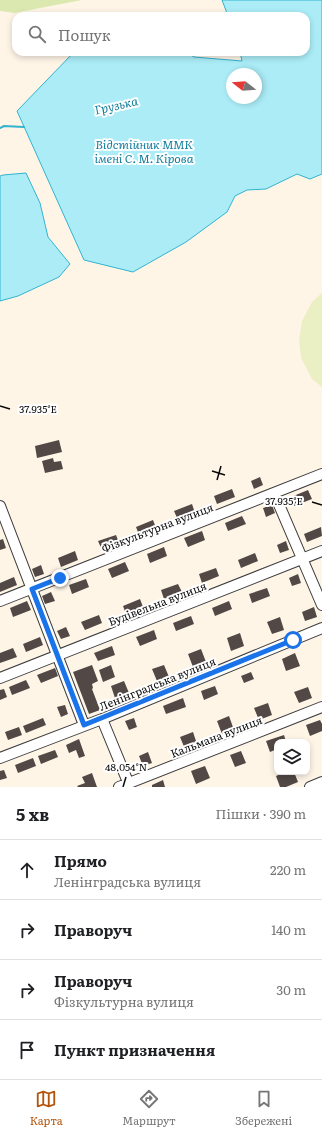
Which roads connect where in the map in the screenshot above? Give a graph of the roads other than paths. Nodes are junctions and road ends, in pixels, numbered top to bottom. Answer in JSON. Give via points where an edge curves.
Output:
{"nodes":[{"id":1,"x":322,"y":474,"type":"edge"},
{"id":2,"x":274,"y":493,"type":"junction"},
{"id":3,"x":0,"y":506,"type":"edge"},
{"id":4,"x":4,"y":529,"type":"edge"},
{"id":5,"x":322,"y":551,"type":"edge"},
{"id":6,"x":302,"y":559,"type":"junction"},
{"id":7,"x":32,"y":589,"type":"junction"},
{"id":8,"x":0,"y":601,"type":"edge"},
{"id":9,"x":322,"y":605,"type":"edge"},
{"id":10,"x":322,"y":628,"type":"edge"},
{"id":11,"x":57,"y":655,"type":"junction"},
{"id":12,"x":0,"y":678,"type":"edge"},
{"id":13,"x":322,"y":707,"type":"edge"},
{"id":14,"x":102,"y":719,"type":"junction"},
{"id":15,"x":84,"y":725,"type":"junction"},
{"id":16,"x":0,"y":758,"type":"edge"},
{"id":17,"x":322,"y":782,"type":"edge"},
{"id":18,"x":126,"y":786,"type":"edge"},
{"id":19,"x":310,"y":787,"type":"edge"}],
"edges":[{"from":1,"to":2,"type":"street","name":"Фiзкультурна вулиця"},
{"from":2,"to":6,"type":"street"},
{"from":2,"to":7,"type":"street","name":"Фiзкультурна вулиця"},
{"from":3,"to":4,"type":"street"},
{"from":4,"to":7,"type":"street"},
{"from":5,"to":6,"type":"street","name":"Будівельна вулиця"},
{"from":6,"to":9,"type":"street"},
{"from":6,"to":11,"type":"street","name":"Будівельна вулиця"},
{"from":7,"to":8,"type":"street","name":"Фiзкультурна вулиця"},
{"from":7,"to":11,"type":"street"},
{"from":10,"to":14,"type":"street","name":"Ленінградська вулиця"},
{"from":11,"to":12,"type":"street","name":"Будівельна вулиця"},
{"from":11,"to":15,"type":"street"},
{"from":13,"to":18,"type":"street","name":"Кальмана вулиця"},
{"from":14,"to":15,"type":"street","name":"Ленінградська вулиця"},
{"from":14,"to":18,"type":"street"},
{"from":15,"to":16,"type":"street","name":"Ленінградська вулиця"},
{"from":17,"to":19,"type":"street"}]}
